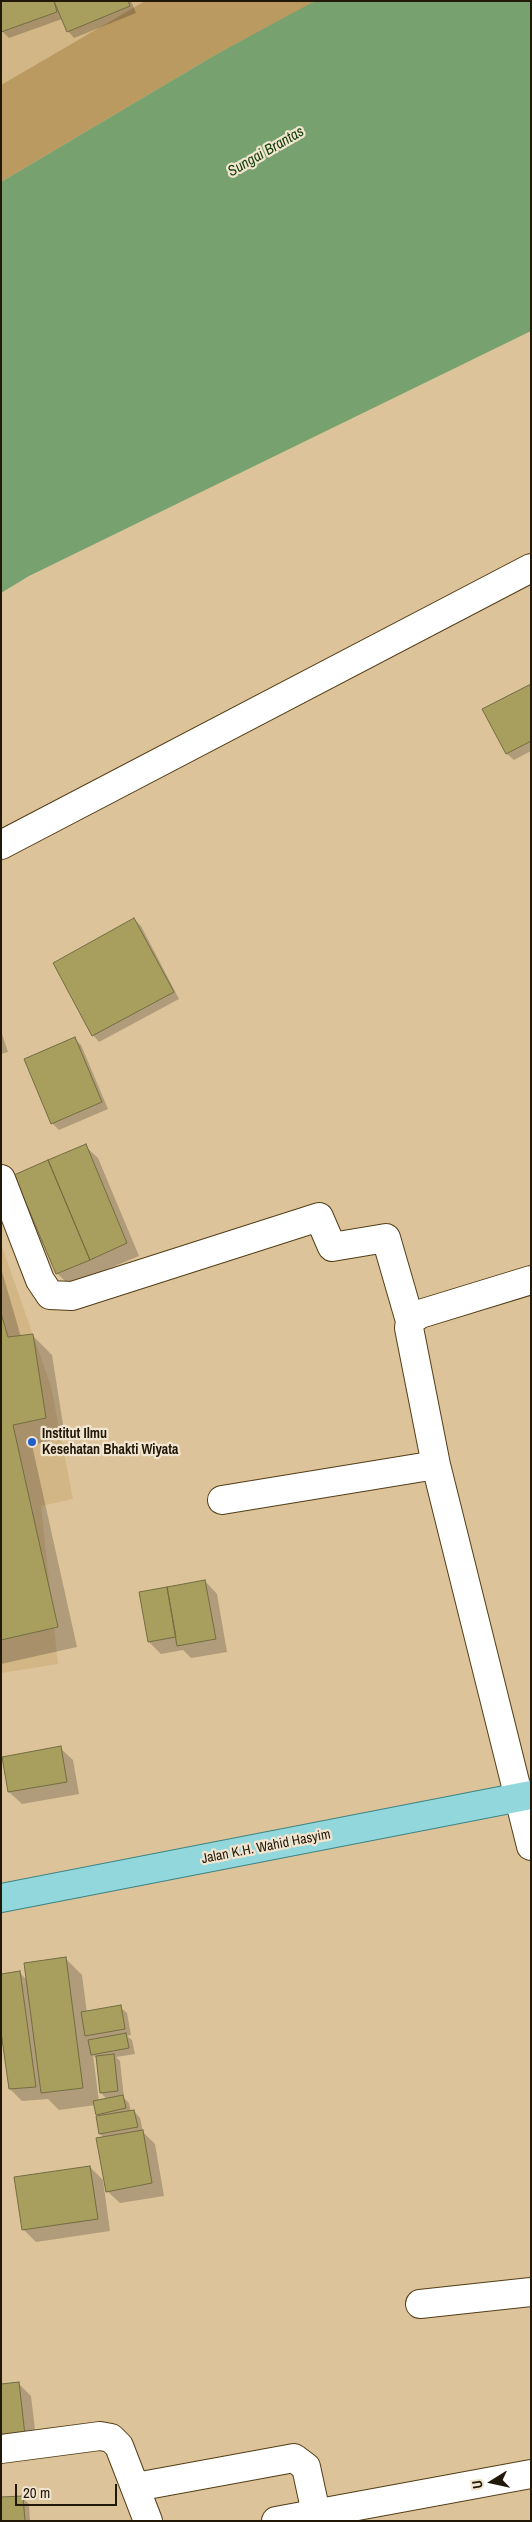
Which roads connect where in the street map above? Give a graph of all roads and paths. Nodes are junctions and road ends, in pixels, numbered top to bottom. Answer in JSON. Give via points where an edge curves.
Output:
{"nodes":[{"id":1,"x":531,"y":568,"type":"edge"},
{"id":2,"x":1,"y":845,"type":"edge"},
{"id":3,"x":1,"y":1178,"type":"edge"},
{"id":4,"x":531,"y":1280,"type":"edge"},
{"id":5,"x":410,"y":1321,"type":"junction"},
{"id":6,"x":436,"y":1465,"type":"junction"},
{"id":7,"x":222,"y":1500,"type":"dead end"},
{"id":8,"x":525,"y":1796,"type":"edge"},
{"id":9,"x":531,"y":1846,"type":"edge"},
{"id":10,"x":1,"y":1898,"type":"edge"},
{"id":11,"x":531,"y":2292,"type":"edge"},
{"id":12,"x":420,"y":2304,"type":"dead end"},
{"id":13,"x":1,"y":2449,"type":"edge"},
{"id":14,"x":531,"y":2474,"type":"edge"},
{"id":15,"x":136,"y":2487,"type":"junction"},
{"id":16,"x":316,"y":2514,"type":"junction"},
{"id":17,"x":147,"y":2521,"type":"edge"},
{"id":18,"x":276,"y":2521,"type":"edge"}],
"edges":[{"from":1,"to":2,"type":"street"},
{"from":3,"to":5,"type":"street","via":[[40,1280],[50,1295],[72,1296],[319,1217],[332,1247],[386,1238]]},
{"from":4,"to":5,"type":"street","via":[[420,1314]]},
{"from":5,"to":6,"type":"street","via":[[418,1382]]},
{"from":6,"to":7,"type":"street"},
{"from":6,"to":8,"type":"street"},
{"from":8,"to":9,"type":"street"},
{"from":8,"to":10,"type":"main road","name":"Jalan K.H. Wahid Hasyim"},
{"from":11,"to":12,"type":"street"},
{"from":13,"to":15,"type":"street","via":[[100,2436],[111,2438],[119,2446]]},
{"from":14,"to":16,"type":"street"},
{"from":15,"to":16,"type":"street","via":[[294,2458],[306,2466]]},
{"from":15,"to":17,"type":"street"},
{"from":16,"to":18,"type":"street"}]}
